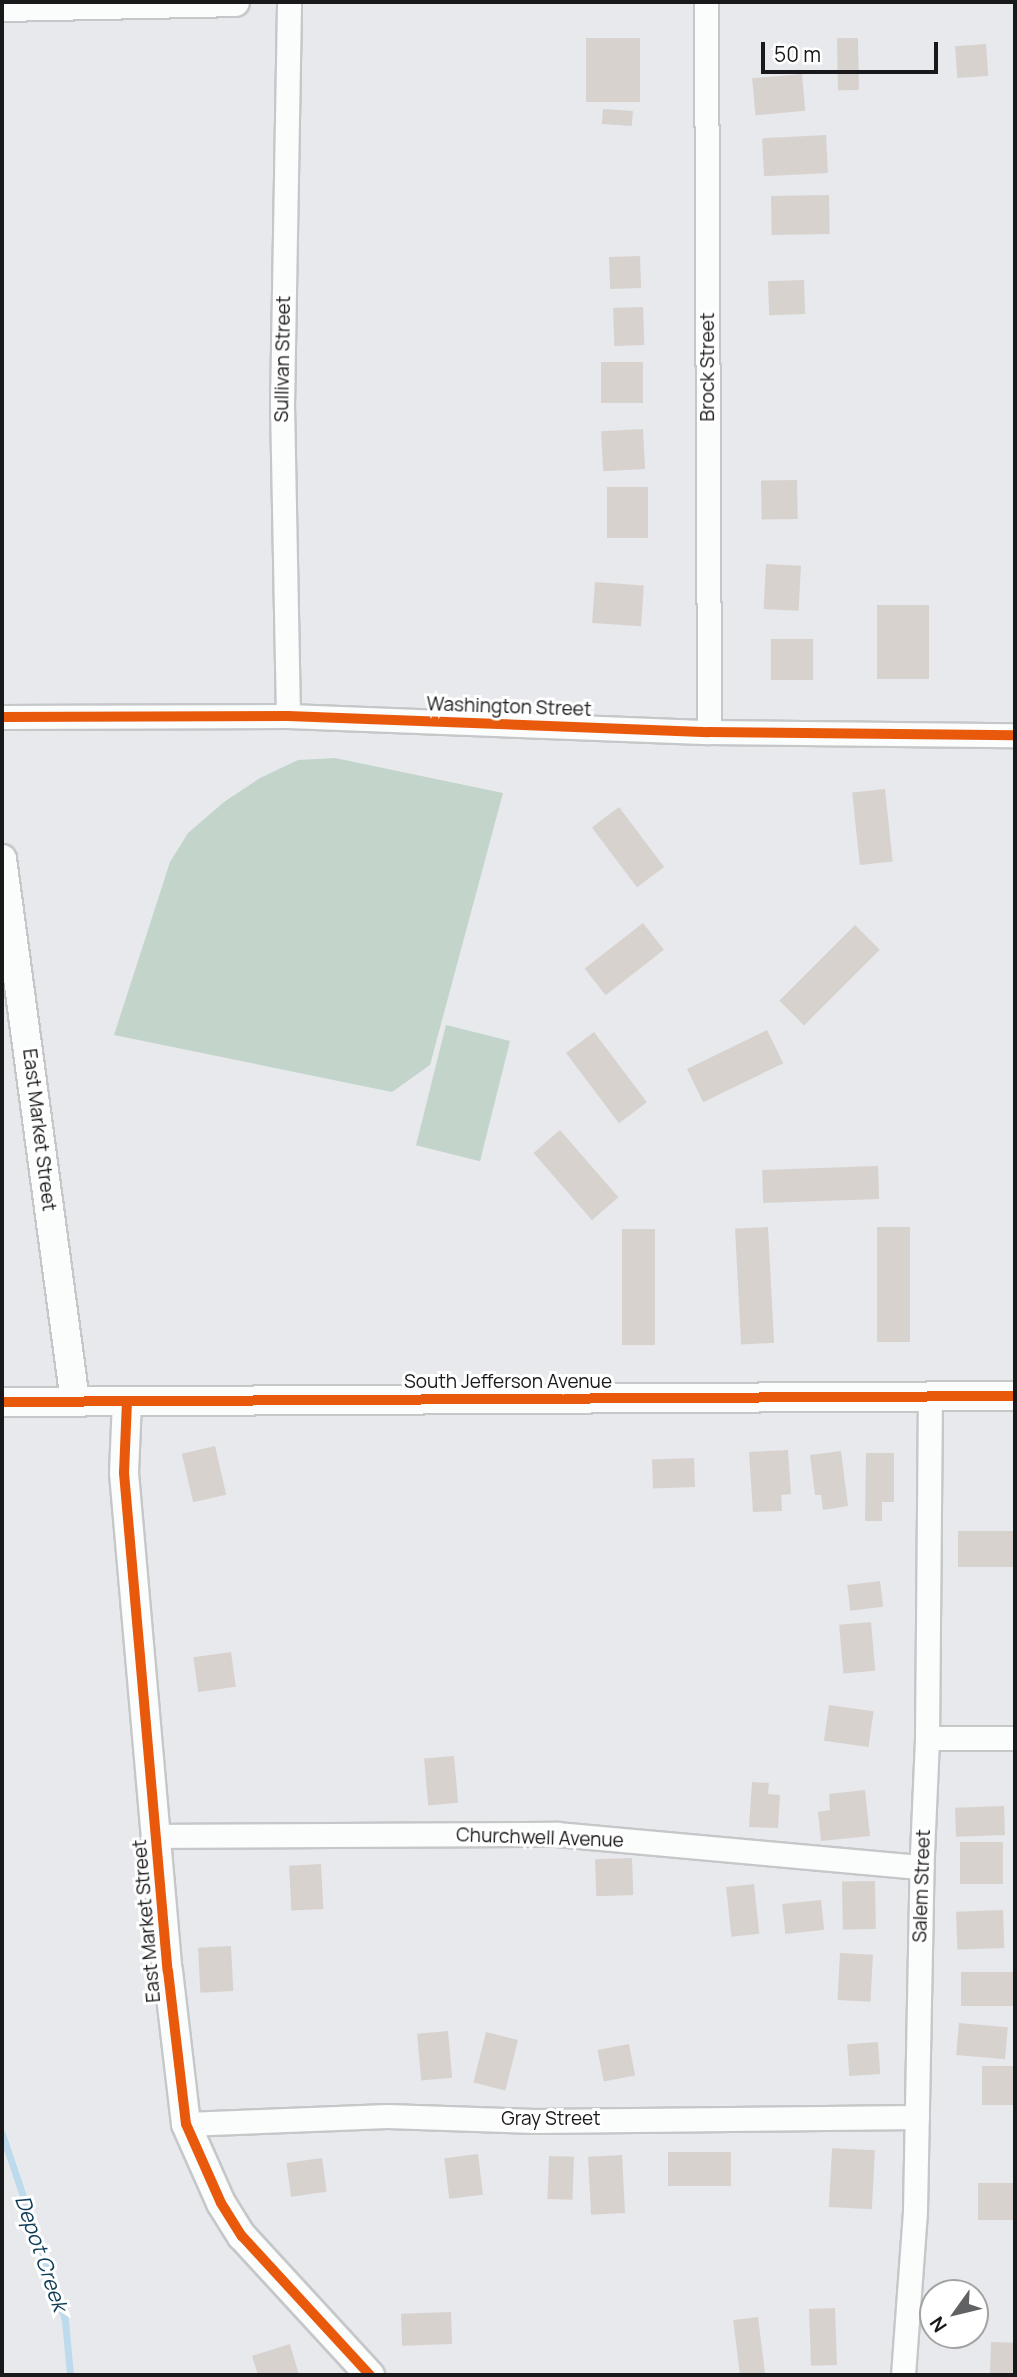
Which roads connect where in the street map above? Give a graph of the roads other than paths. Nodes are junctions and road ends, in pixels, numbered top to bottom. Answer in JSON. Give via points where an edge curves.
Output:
{"nodes":[{"id":1,"x":235,"y":2,"type":"edge"},
{"id":2,"x":289,"y":2,"type":"edge"},
{"id":3,"x":706,"y":2,"type":"edge"},
{"id":4,"x":165,"y":3,"type":"edge"},
{"id":5,"x":2,"y":7,"type":"edge"},
{"id":6,"x":288,"y":716,"type":"junction"},
{"id":7,"x":2,"y":717,"type":"edge"},
{"id":8,"x":709,"y":732,"type":"junction"},
{"id":9,"x":1015,"y":735,"type":"edge"},
{"id":10,"x":2,"y":859,"type":"edge"},
{"id":11,"x":1015,"y":1396,"type":"edge"},
{"id":12,"x":930,"y":1397,"type":"junction"},
{"id":13,"x":75,"y":1401,"type":"junction"},
{"id":14,"x":127,"y":1401,"type":"junction"},
{"id":15,"x":2,"y":1402,"type":"edge"},
{"id":16,"x":928,"y":1738,"type":"junction"},
{"id":17,"x":1015,"y":1738,"type":"edge"},
{"id":18,"x":157,"y":1836,"type":"junction"},
{"id":19,"x":922,"y":1867,"type":"junction"},
{"id":20,"x":917,"y":2117,"type":"junction"},
{"id":21,"x":186,"y":2124,"type":"junction"},
{"id":22,"x":370,"y":2375,"type":"edge"},
{"id":23,"x":903,"y":2375,"type":"edge"}],
"edges":[{"from":1,"to":4,"type":"street"},
{"from":2,"to":6,"type":"street","name":"Sullivan Street","via":[[282,406]]},
{"from":3,"to":8,"type":"street","name":"Brock Street"},
{"from":4,"to":5,"type":"street"},
{"from":6,"to":7,"type":"street","name":"Washington Street"},
{"from":6,"to":8,"type":"street","name":"Washington Street"},
{"from":8,"to":9,"type":"street","name":"Washington Street"},
{"from":10,"to":13,"type":"street","name":"East Market Street"},
{"from":11,"to":12,"type":"street","name":"South Jefferson Avenue"},
{"from":12,"to":14,"type":"street","name":"South Jefferson Avenue"},
{"from":12,"to":16,"type":"street","name":"Salem Street"},
{"from":13,"to":14,"type":"street","name":"South Jefferson Avenue"},
{"from":13,"to":15,"type":"street","name":"South Jefferson Avenue"},
{"from":14,"to":18,"type":"street","name":"East Market Street","via":[[124,1473]]},
{"from":16,"to":17,"type":"street"},
{"from":16,"to":19,"type":"street","name":"Salem Street"},
{"from":18,"to":19,"type":"street","name":"Churchwell Avenue","via":[[557,1835]]},
{"from":18,"to":21,"type":"street","name":"East Market Street"},
{"from":19,"to":20,"type":"street","name":"Salem Street"},
{"from":20,"to":21,"type":"street","name":"Gray Street","via":[[535,2121],[387,2116]]},
{"from":20,"to":23,"type":"street","name":"Salem Street"},
{"from":21,"to":22,"type":"street","name":"East Market Street","via":[[221,2203],[242,2236]]}]}
